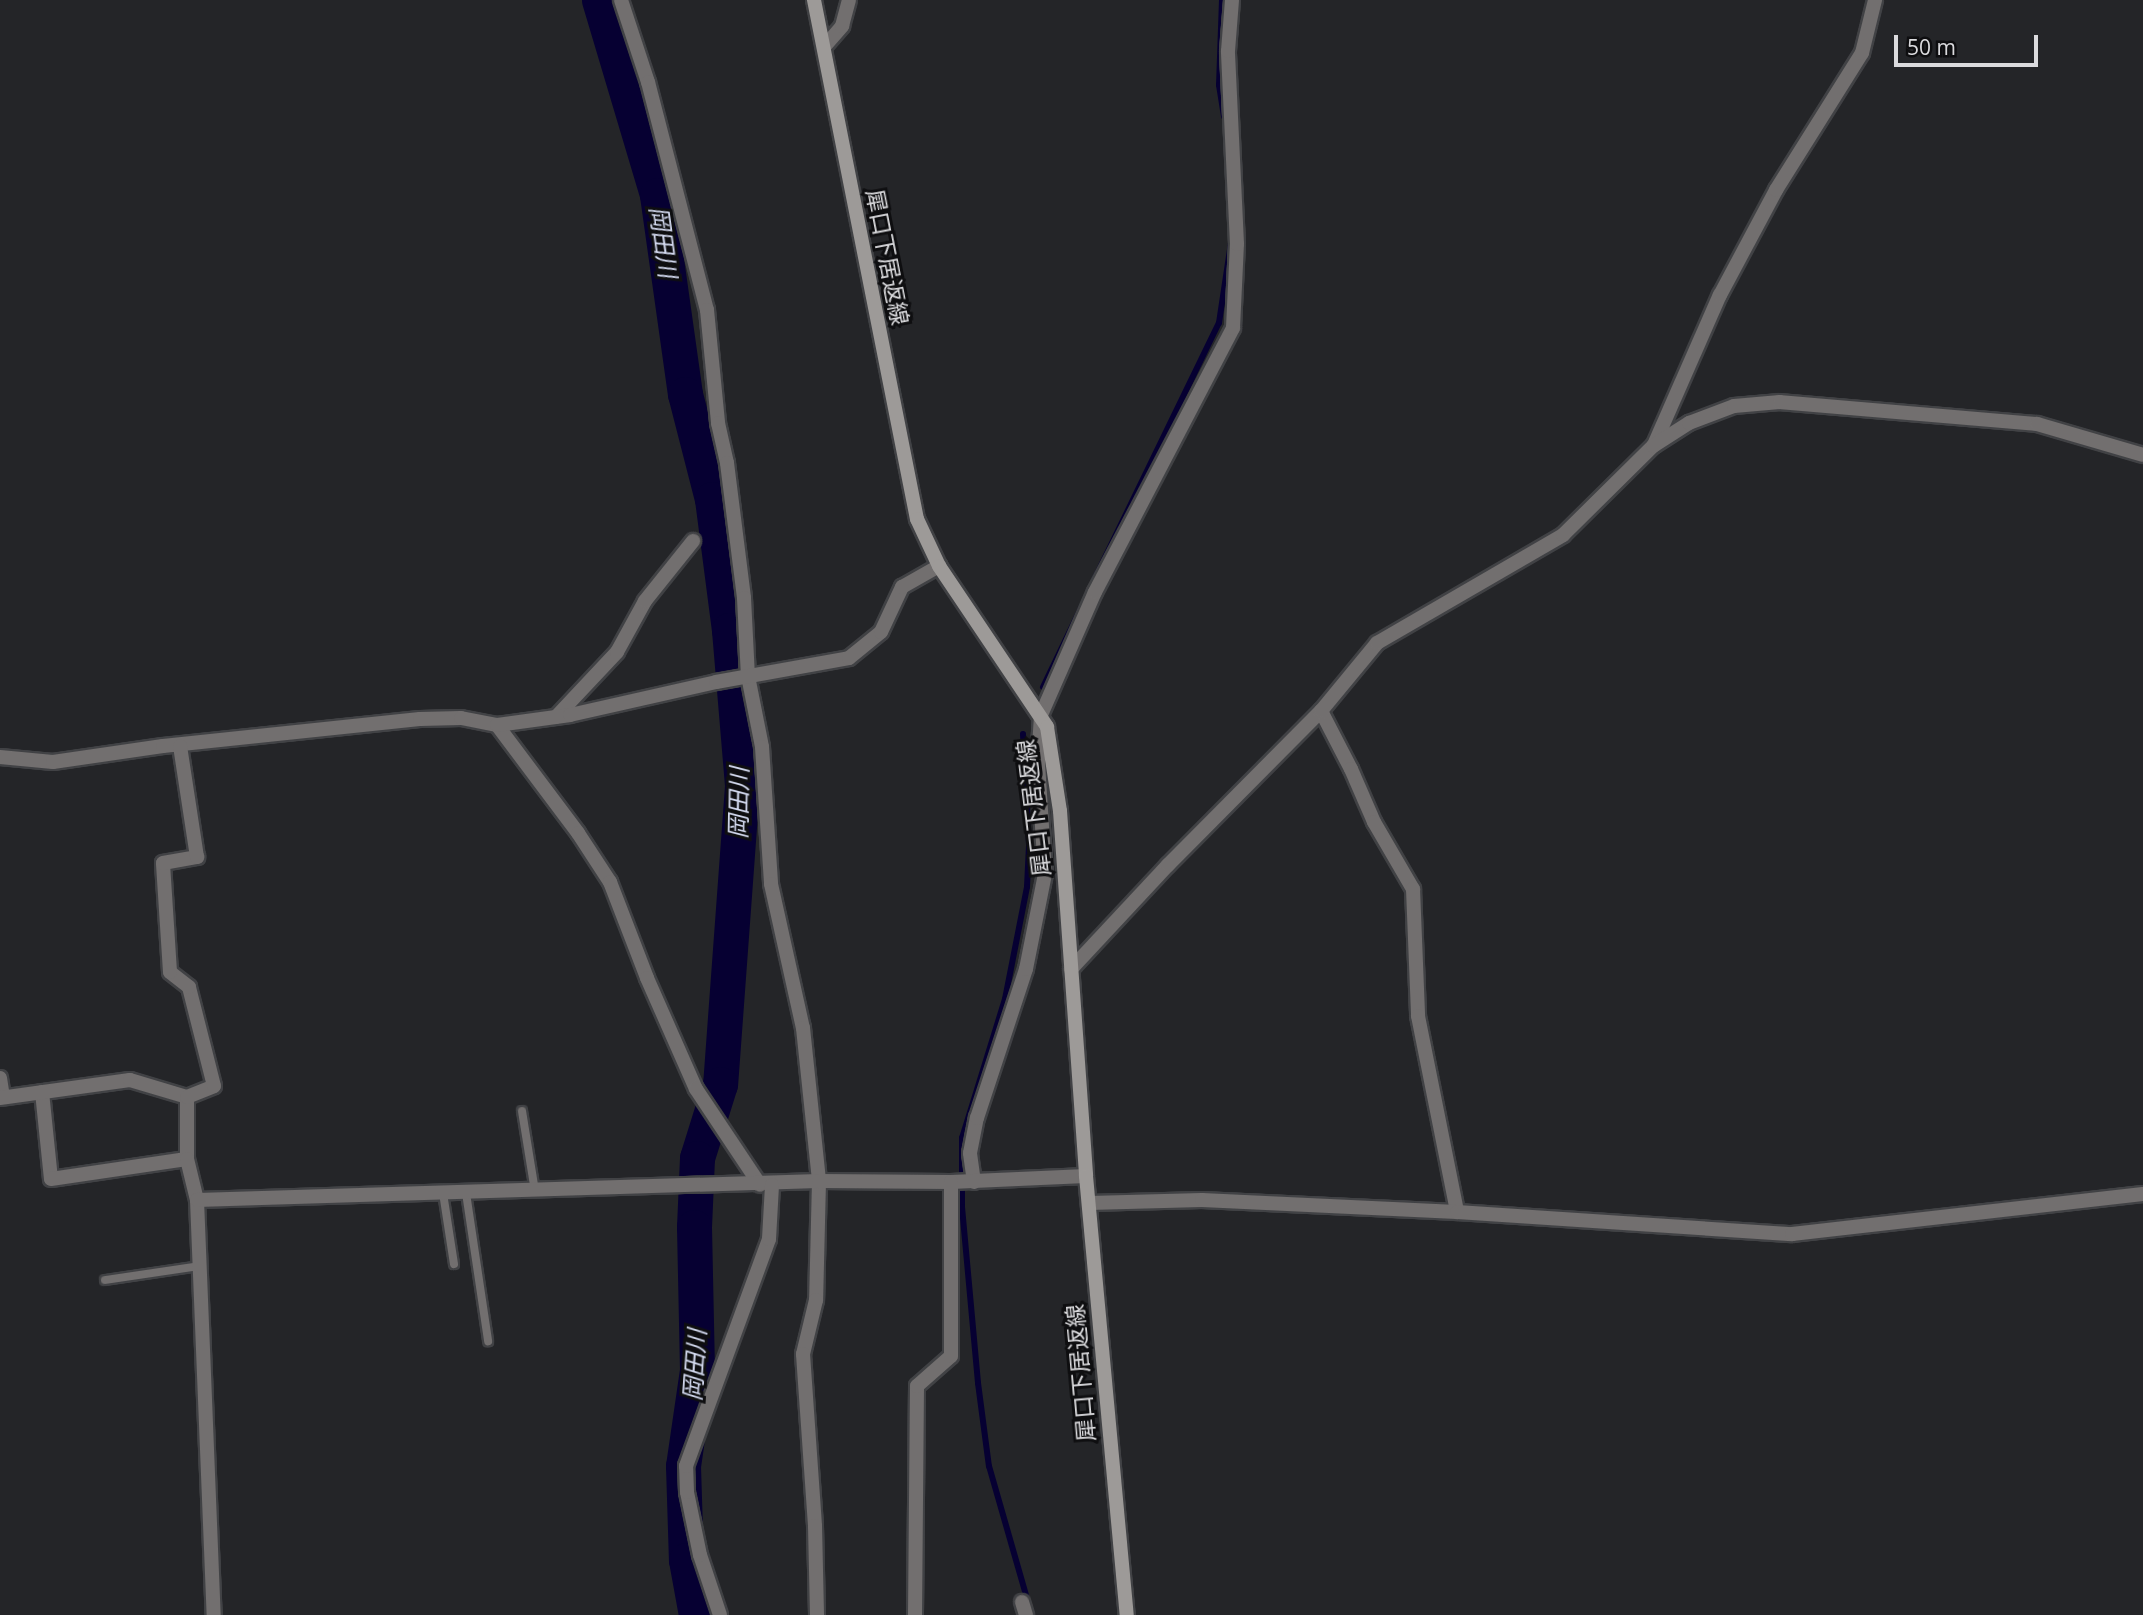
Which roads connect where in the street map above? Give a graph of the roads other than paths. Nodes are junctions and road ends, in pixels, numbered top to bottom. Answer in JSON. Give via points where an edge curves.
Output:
{"nodes":[{"id":1,"x":621,"y":0,"type":"edge"},
{"id":2,"x":814,"y":0,"type":"edge"},
{"id":3,"x":849,"y":0,"type":"edge"},
{"id":4,"x":1232,"y":0,"type":"edge"},
{"id":5,"x":1875,"y":0,"type":"edge"},
{"id":6,"x":824,"y":47,"type":"junction"},
{"id":7,"x":1653,"y":446,"type":"junction"},
{"id":8,"x":2143,"y":455,"type":"edge"},
{"id":9,"x":693,"y":541,"type":"dead end"},
{"id":10,"x":939,"y":566,"type":"junction"},
{"id":11,"x":748,"y":676,"type":"junction"},
{"id":12,"x":1321,"y":711,"type":"junction"},
{"id":13,"x":1041,"y":715,"type":"junction"},
{"id":14,"x":556,"y":717,"type":"junction"},
{"id":15,"x":497,"y":725,"type":"junction"},
{"id":16,"x":180,"y":746,"type":"junction"},
{"id":17,"x":0,"y":757,"type":"edge"},
{"id":18,"x":1071,"y":969,"type":"junction"},
{"id":19,"x":0,"y":1078,"type":"edge"},
{"id":20,"x":43,"y":1092,"type":"junction"},
{"id":21,"x":187,"y":1097,"type":"junction"},
{"id":22,"x":2,"y":1098,"type":"edge"},
{"id":23,"x":522,"y":1111,"type":"dead end"},
{"id":24,"x":187,"y":1160,"type":"junction"},
{"id":25,"x":1086,"y":1176,"type":"junction"},
{"id":26,"x":819,"y":1181,"type":"junction"},
{"id":27,"x":951,"y":1182,"type":"junction"},
{"id":28,"x":974,"y":1182,"type":"junction"},
{"id":29,"x":766,"y":1185,"type":"junction"},
{"id":30,"x":536,"y":1191,"type":"junction"},
{"id":31,"x":443,"y":1193,"type":"junction"},
{"id":32,"x":466,"y":1193,"type":"junction"},
{"id":33,"x":2143,"y":1194,"type":"edge"},
{"id":34,"x":197,"y":1200,"type":"junction"},
{"id":35,"x":1089,"y":1203,"type":"junction"},
{"id":36,"x":1457,"y":1212,"type":"junction"},
{"id":37,"x":454,"y":1264,"type":"dead end"},
{"id":38,"x":200,"y":1266,"type":"junction"},
{"id":39,"x":105,"y":1280,"type":"dead end"},
{"id":40,"x":488,"y":1341,"type":"dead end"},
{"id":41,"x":214,"y":1615,"type":"edge"},
{"id":42,"x":720,"y":1615,"type":"edge"},
{"id":43,"x":817,"y":1615,"type":"edge"},
{"id":44,"x":915,"y":1615,"type":"edge"},
{"id":45,"x":1127,"y":1615,"type":"edge"}],
"edges":[{"from":1,"to":11,"type":"street","via":[[648,82],[707,310],[744,598]]},
{"from":2,"to":6,"type":"main road","name":"犀口下居返線"},
{"from":3,"to":6,"type":"street","via":[[842,26]]},
{"from":4,"to":13,"type":"street","via":[[1228,51],[1237,244],[1233,328],[1095,592]]},
{"from":5,"to":7,"type":"street","via":[[1862,53],[1776,190],[1720,295]]},
{"from":6,"to":10,"type":"main road","name":"犀口下居返線","via":[[917,519]]},
{"from":7,"to":8,"type":"street","via":[[1689,423],[1734,406],[1780,402],[2037,424]]},
{"from":7,"to":12,"type":"street","via":[[1563,535],[1377,643]]},
{"from":9,"to":14,"type":"street","via":[[645,601],[617,652]]},
{"from":10,"to":11,"type":"street","via":[[902,587],[881,632],[849,658]]},
{"from":10,"to":13,"type":"main road","name":"犀口下居返線"},
{"from":11,"to":14,"type":"street"},
{"from":11,"to":26,"type":"street","via":[[762,747],[771,884],[803,1028]]},
{"from":12,"to":18,"type":"street"},
{"from":12,"to":36,"type":"street","via":[[1374,822],[1413,888],[1418,1016]]},
{"from":13,"to":18,"type":"main road","name":"犀口下居返線","via":[[1048,727],[1060,811]]},
{"from":13,"to":28,"type":"street","via":[[1038,763],[1045,874],[1026,969],[977,1118],[970,1153]]},
{"from":14,"to":15,"type":"street"},
{"from":15,"to":16,"type":"street","via":[[461,718],[420,719]]},
{"from":15,"to":29,"type":"street","via":[[610,882],[696,1089],[725,1135]]},
{"from":16,"to":17,"type":"street","via":[[53,762]]},
{"from":16,"to":21,"type":"street","via":[[197,857],[163,863],[170,972],[189,987],[214,1086]]},
{"from":18,"to":25,"type":"main road","name":"犀口下居返線"},
{"from":19,"to":22,"type":"street"},
{"from":20,"to":21,"type":"street","via":[[130,1080]]},
{"from":20,"to":22,"type":"street"},
{"from":20,"to":24,"type":"street","via":[[51,1179]]},
{"from":21,"to":24,"type":"street"},
{"from":23,"to":30,"type":"lane"},
{"from":24,"to":34,"type":"street"},
{"from":25,"to":28,"type":"street"},
{"from":25,"to":35,"type":"main road","name":"犀口下居返線"},
{"from":26,"to":27,"type":"street"},
{"from":26,"to":29,"type":"street"},
{"from":26,"to":43,"type":"street","via":[[816,1300],[803,1354]]},
{"from":27,"to":28,"type":"street"},
{"from":27,"to":44,"type":"street","via":[[951,1356],[917,1386]]},
{"from":29,"to":30,"type":"street"},
{"from":29,"to":42,"type":"street","via":[[769,1238],[686,1466],[701,1555]]},
{"from":30,"to":32,"type":"street"},
{"from":31,"to":32,"type":"street"},
{"from":31,"to":34,"type":"street"},
{"from":31,"to":37,"type":"lane"},
{"from":32,"to":40,"type":"lane"},
{"from":33,"to":36,"type":"street","via":[[1792,1234]]},
{"from":34,"to":38,"type":"street"},
{"from":35,"to":36,"type":"street","via":[[1202,1200]]},
{"from":35,"to":45,"type":"main road","name":"犀口下居返線"},
{"from":38,"to":39,"type":"lane"},
{"from":38,"to":41,"type":"street"}]}
